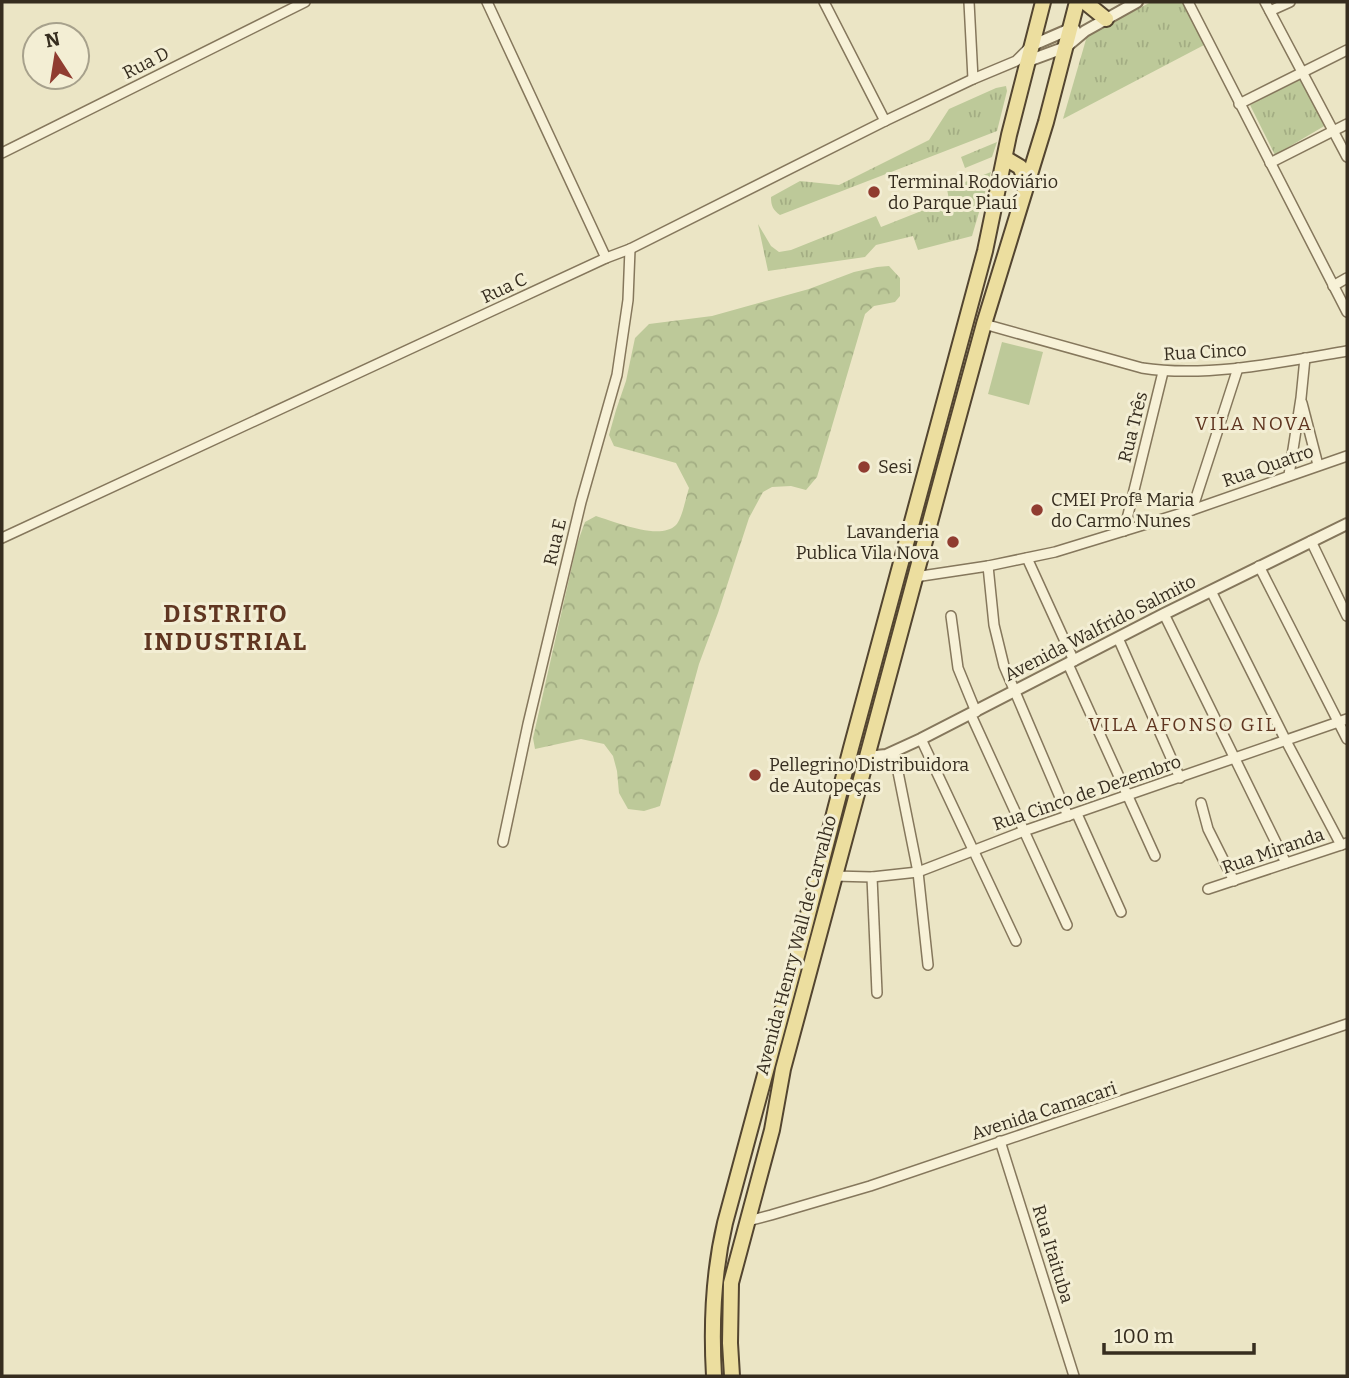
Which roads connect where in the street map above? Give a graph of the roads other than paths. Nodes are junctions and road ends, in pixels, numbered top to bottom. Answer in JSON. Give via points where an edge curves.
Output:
{"nodes":[{"id":1,"x":304,"y":2,"type":"edge"},
{"id":2,"x":487,"y":2,"type":"edge"},
{"id":3,"x":824,"y":2,"type":"edge"},
{"id":4,"x":969,"y":2,"type":"edge"},
{"id":5,"x":1043,"y":2,"type":"edge"},
{"id":6,"x":1077,"y":2,"type":"edge"},
{"id":7,"x":1085,"y":2,"type":"edge"},
{"id":8,"x":1137,"y":2,"type":"edge"},
{"id":9,"x":1188,"y":2,"type":"edge"},
{"id":10,"x":1265,"y":2,"type":"edge"},
{"id":11,"x":1290,"y":2,"type":"edge"},
{"id":12,"x":1270,"y":11,"type":"junction"},
{"id":13,"x":1106,"y":19,"type":"junction"},
{"id":14,"x":1078,"y":30,"type":"junction"},
{"id":15,"x":1033,"y":45,"type":"junction"},
{"id":16,"x":1066,"y":47,"type":"junction"},
{"id":17,"x":1347,"y":50,"type":"edge"},
{"id":18,"x":1022,"y":61,"type":"junction"},
{"id":19,"x":1302,"y":74,"type":"junction"},
{"id":20,"x":973,"y":79,"type":"junction"},
{"id":21,"x":1239,"y":104,"type":"junction"},
{"id":22,"x":885,"y":121,"type":"junction"},
{"id":23,"x":1347,"y":124,"type":"edge"},
{"id":24,"x":1334,"y":131,"type":"junction"},
{"id":25,"x":2,"y":153,"type":"edge"},
{"id":26,"x":1005,"y":158,"type":"junction"},
{"id":27,"x":1347,"y":158,"type":"edge"},
{"id":28,"x":1270,"y":163,"type":"junction"},
{"id":29,"x":1020,"y":211,"type":"junction"},
{"id":30,"x":630,"y":249,"type":"junction"},
{"id":31,"x":606,"y":258,"type":"junction"},
{"id":32,"x":1347,"y":278,"type":"edge"},
{"id":33,"x":1333,"y":286,"type":"junction"},
{"id":34,"x":1347,"y":313,"type":"edge"},
{"id":35,"x":985,"y":324,"type":"junction"},
{"id":36,"x":1347,"y":351,"type":"edge"},
{"id":37,"x":1305,"y":358,"type":"junction"},
{"id":38,"x":1238,"y":368,"type":"junction"},
{"id":39,"x":1163,"y":372,"type":"junction"},
{"id":40,"x":1301,"y":398,"type":"junction"},
{"id":41,"x":1347,"y":456,"type":"edge"},
{"id":42,"x":1318,"y":466,"type":"junction"},
{"id":43,"x":1289,"y":475,"type":"junction"},
{"id":44,"x":1192,"y":510,"type":"junction"},
{"id":45,"x":1347,"y":524,"type":"edge"},
{"id":46,"x":1124,"y":530,"type":"junction"},
{"id":47,"x":909,"y":533,"type":"junction"},
{"id":48,"x":926,"y":537,"type":"junction"},
{"id":49,"x":2,"y":538,"type":"edge"},
{"id":50,"x":1311,"y":541,"type":"junction"},
{"id":51,"x":1027,"y":558,"type":"junction"},
{"id":52,"x":988,"y":566,"type":"junction"},
{"id":53,"x":1259,"y":566,"type":"junction"},
{"id":54,"x":915,"y":577,"type":"junction"},
{"id":55,"x":1211,"y":591,"type":"junction"},
{"id":56,"x":1164,"y":614,"type":"junction"},
{"id":57,"x":951,"y":616,"type":"dead end"},
{"id":58,"x":1347,"y":616,"type":"edge"},
{"id":59,"x":1118,"y":638,"type":"junction"},
{"id":60,"x":1071,"y":663,"type":"junction"},
{"id":61,"x":1015,"y":691,"type":"junction"},
{"id":62,"x":973,"y":713,"type":"junction"},
{"id":63,"x":1343,"y":720,"type":"edge"},
{"id":64,"x":921,"y":739,"type":"junction"},
{"id":65,"x":1285,"y":739,"type":"junction"},
{"id":66,"x":1347,"y":739,"type":"edge"},
{"id":67,"x":850,"y":748,"type":"junction"},
{"id":68,"x":894,"y":752,"type":"junction"},
{"id":69,"x":867,"y":757,"type":"junction"},
{"id":70,"x":1234,"y":757,"type":"junction"},
{"id":71,"x":1180,"y":778,"type":"junction"},
{"id":72,"x":1128,"y":796,"type":"junction"},
{"id":73,"x":1201,"y":803,"type":"dead end"},
{"id":74,"x":1073,"y":815,"type":"junction"},
{"id":75,"x":1024,"y":831,"type":"junction"},
{"id":76,"x":503,"y":842,"type":"dead end"},
{"id":77,"x":1344,"y":844,"type":"edge"},
{"id":78,"x":825,"y":846,"type":"junction"},
{"id":79,"x":974,"y":851,"type":"junction"},
{"id":80,"x":840,"y":853,"type":"junction"},
{"id":81,"x":1155,"y":856,"type":"dead end"},
{"id":82,"x":1286,"y":863,"type":"junction"},
{"id":83,"x":918,"y":872,"type":"junction"},
{"id":84,"x":834,"y":876,"type":"junction"},
{"id":85,"x":872,"y":877,"type":"junction"},
{"id":86,"x":1234,"y":881,"type":"junction"},
{"id":87,"x":1208,"y":890,"type":"dead end"},
{"id":88,"x":1121,"y":912,"type":"dead end"},
{"id":89,"x":1068,"y":925,"type":"dead end"},
{"id":90,"x":1016,"y":941,"type":"dead end"},
{"id":91,"x":928,"y":965,"type":"dead end"},
{"id":92,"x":877,"y":993,"type":"dead end"},
{"id":93,"x":1347,"y":1024,"type":"edge"},
{"id":94,"x":749,"y":1132,"type":"junction"},
{"id":95,"x":770,"y":1136,"type":"junction"},
{"id":96,"x":1000,"y":1141,"type":"junction"},
{"id":97,"x":725,"y":1223,"type":"junction"},
{"id":98,"x":747,"y":1225,"type":"junction"},
{"id":99,"x":714,"y":1376,"type":"edge"},
{"id":100,"x":732,"y":1376,"type":"edge"},
{"id":101,"x":1074,"y":1376,"type":"edge"}],
"edges":[{"from":1,"to":25,"type":"street","name":"Rua D"},
{"from":2,"to":31,"type":"street"},
{"from":3,"to":22,"type":"street"},
{"from":4,"to":20,"type":"street"},
{"from":5,"to":15,"type":"main road","name":"Avenida Henry Wall de Carvalho"},
{"from":6,"to":14,"type":"main road","name":"Avenida Henry Wall de Carvalho"},
{"from":7,"to":13,"type":"main road"},
{"from":8,"to":13,"type":"street"},
{"from":9,"to":21,"type":"street"},
{"from":10,"to":12,"type":"street"},
{"from":11,"to":12,"type":"street"},
{"from":12,"to":19,"type":"street"},
{"from":13,"to":14,"type":"street"},
{"from":14,"to":15,"type":"street"},
{"from":14,"to":16,"type":"main road","name":"Avenida Henry Wall de Carvalho"},
{"from":15,"to":18,"type":"main road","name":"Avenida Henry Wall de Carvalho"},
{"from":16,"to":18,"type":"street"},
{"from":16,"to":29,"type":"main road","name":"Avenida Henry Wall de Carvalho"},
{"from":17,"to":19,"type":"street"},
{"from":18,"to":20,"type":"street","name":"Rua C"},
{"from":18,"to":26,"type":"main road","name":"Avenida Henry Wall de Carvalho"},
{"from":19,"to":21,"type":"street"},
{"from":19,"to":24,"type":"street"},
{"from":20,"to":22,"type":"street","name":"Rua C"},
{"from":21,"to":28,"type":"street"},
{"from":22,"to":30,"type":"street","name":"Rua C"},
{"from":23,"to":24,"type":"street"},
{"from":24,"to":27,"type":"street"},
{"from":24,"to":28,"type":"street"},
{"from":26,"to":29,"type":"main road","via":[[1023,171]]},
{"from":26,"to":47,"type":"main road","name":"Avenida Henry Wall de Carvalho","via":[[985,251]]},
{"from":28,"to":33,"type":"street"},
{"from":29,"to":35,"type":"main road","name":"Avenida Henry Wall de Carvalho"},
{"from":30,"to":31,"type":"street","name":"Rua C"},
{"from":30,"to":76,"type":"street","name":"Rua E","via":[[617,375],[578,515]]},
{"from":31,"to":49,"type":"street","name":"Rua C"},
{"from":32,"to":33,"type":"street"},
{"from":33,"to":34,"type":"street"},
{"from":35,"to":39,"type":"street","name":"Rua Cinco"},
{"from":35,"to":48,"type":"main road","name":"Avenida Henry Wall de Carvalho"},
{"from":36,"to":37,"type":"street","name":"Rua Cinco"},
{"from":37,"to":38,"type":"street","name":"Rua Cinco"},
{"from":37,"to":40,"type":"street"},
{"from":38,"to":39,"type":"street","name":"Rua Cinco"},
{"from":38,"to":44,"type":"street"},
{"from":39,"to":46,"type":"street","name":"Rua Três"},
{"from":40,"to":42,"type":"street"},
{"from":40,"to":43,"type":"street"},
{"from":41,"to":42,"type":"street","name":"Rua Quatro"},
{"from":42,"to":43,"type":"street","name":"Rua Quatro"},
{"from":43,"to":44,"type":"street","name":"Rua Quatro"},
{"from":44,"to":46,"type":"street","name":"Rua Quatro"},
{"from":45,"to":50,"type":"street","name":"Avenida Walfrido Salmito"},
{"from":46,"to":51,"type":"street","name":"Rua Quatro"},
{"from":47,"to":48,"type":"main road"},
{"from":47,"to":67,"type":"main road","name":"Avenida Henry Wall de Carvalho"},
{"from":48,"to":54,"type":"main road","name":"Avenida Henry Wall de Carvalho"},
{"from":50,"to":53,"type":"street","name":"Avenida Walfrido Salmito"},
{"from":50,"to":58,"type":"street"},
{"from":51,"to":52,"type":"street","name":"Rua Quatro"},
{"from":51,"to":60,"type":"street"},
{"from":52,"to":54,"type":"street","name":"Rua Quatro"},
{"from":52,"to":61,"type":"street","via":[[997,642]]},
{"from":53,"to":55,"type":"street","name":"Avenida Walfrido Salmito"},
{"from":53,"to":63,"type":"street"},
{"from":54,"to":69,"type":"main road","name":"Avenida Henry Wall de Carvalho"},
{"from":55,"to":56,"type":"street","name":"Avenida Walfrido Salmito"},
{"from":55,"to":65,"type":"street"},
{"from":56,"to":59,"type":"street","name":"Avenida Walfrido Salmito"},
{"from":56,"to":70,"type":"street"},
{"from":57,"to":62,"type":"street","via":[[958,668]]},
{"from":59,"to":60,"type":"street","name":"Avenida Walfrido Salmito"},
{"from":59,"to":71,"type":"street"},
{"from":60,"to":61,"type":"street","name":"Avenida Walfrido Salmito"},
{"from":60,"to":72,"type":"street"},
{"from":61,"to":62,"type":"street","name":"Avenida Walfrido Salmito"},
{"from":61,"to":74,"type":"street"},
{"from":62,"to":64,"type":"street","name":"Avenida Walfrido Salmito"},
{"from":62,"to":75,"type":"street"},
{"from":63,"to":65,"type":"street","name":"Rua Cinco de Dezembro"},
{"from":63,"to":66,"type":"street"},
{"from":64,"to":68,"type":"street","name":"Avenida Walfrido Salmito"},
{"from":64,"to":79,"type":"street"},
{"from":65,"to":70,"type":"street","name":"Rua Cinco de Dezembro"},
{"from":65,"to":77,"type":"street"},
{"from":67,"to":69,"type":"main road"},
{"from":67,"to":78,"type":"main road","name":"Avenida Henry Wall de Carvalho"},
{"from":68,"to":69,"type":"street","name":"Avenida Walfrido Salmito"},
{"from":68,"to":83,"type":"street"},
{"from":69,"to":80,"type":"main road","name":"Avenida Henry Wall de Carvalho"},
{"from":70,"to":71,"type":"street","name":"Rua Cinco de Dezembro"},
{"from":70,"to":82,"type":"street"},
{"from":71,"to":72,"type":"street","name":"Rua Cinco de Dezembro"},
{"from":72,"to":74,"type":"street","name":"Rua Cinco de Dezembro"},
{"from":72,"to":81,"type":"street"},
{"from":73,"to":86,"type":"street","via":[[1208,829]]},
{"from":74,"to":75,"type":"street","name":"Rua Cinco de Dezembro"},
{"from":74,"to":88,"type":"street"},
{"from":75,"to":79,"type":"street","name":"Rua Cinco de Dezembro"},
{"from":75,"to":89,"type":"street"},
{"from":77,"to":82,"type":"street","name":"Rua Miranda"},
{"from":78,"to":80,"type":"main road"},
{"from":78,"to":94,"type":"main road","name":"Avenida Henry Wall de Carvalho"},
{"from":79,"to":83,"type":"street","name":"Rua Cinco de Dezembro"},
{"from":79,"to":90,"type":"street"},
{"from":80,"to":84,"type":"main road","name":"Avenida Henry Wall de Carvalho"},
{"from":82,"to":86,"type":"street","name":"Rua Miranda"},
{"from":83,"to":85,"type":"street","name":"Rua Cinco de Dezembro"},
{"from":83,"to":91,"type":"street"},
{"from":84,"to":85,"type":"street","name":"Rua Cinco de Dezembro"},
{"from":84,"to":95,"type":"main road","name":"Avenida Henry Wall de Carvalho"},
{"from":85,"to":92,"type":"street"},
{"from":86,"to":87,"type":"street","name":"Rua Miranda"},
{"from":93,"to":96,"type":"street","name":"Avenida Camacari"},
{"from":94,"to":95,"type":"main road"},
{"from":94,"to":97,"type":"main road","name":"Avenida Henry Wall de Carvalho"},
{"from":95,"to":98,"type":"main road","name":"Avenida Henry Wall de Carvalho"},
{"from":96,"to":98,"type":"street","name":"Avenida Camacari"},
{"from":96,"to":101,"type":"street","name":"Rua Itaituba"},
{"from":97,"to":98,"type":"main road","via":[[734,1230]]},
{"from":97,"to":99,"type":"main road","name":"Avenida Henry Wall de Carvalho","via":[[713,1302]]},
{"from":98,"to":100,"type":"main road","name":"Avenida Henry Wall de Carvalho","via":[[731,1283]]}]}
